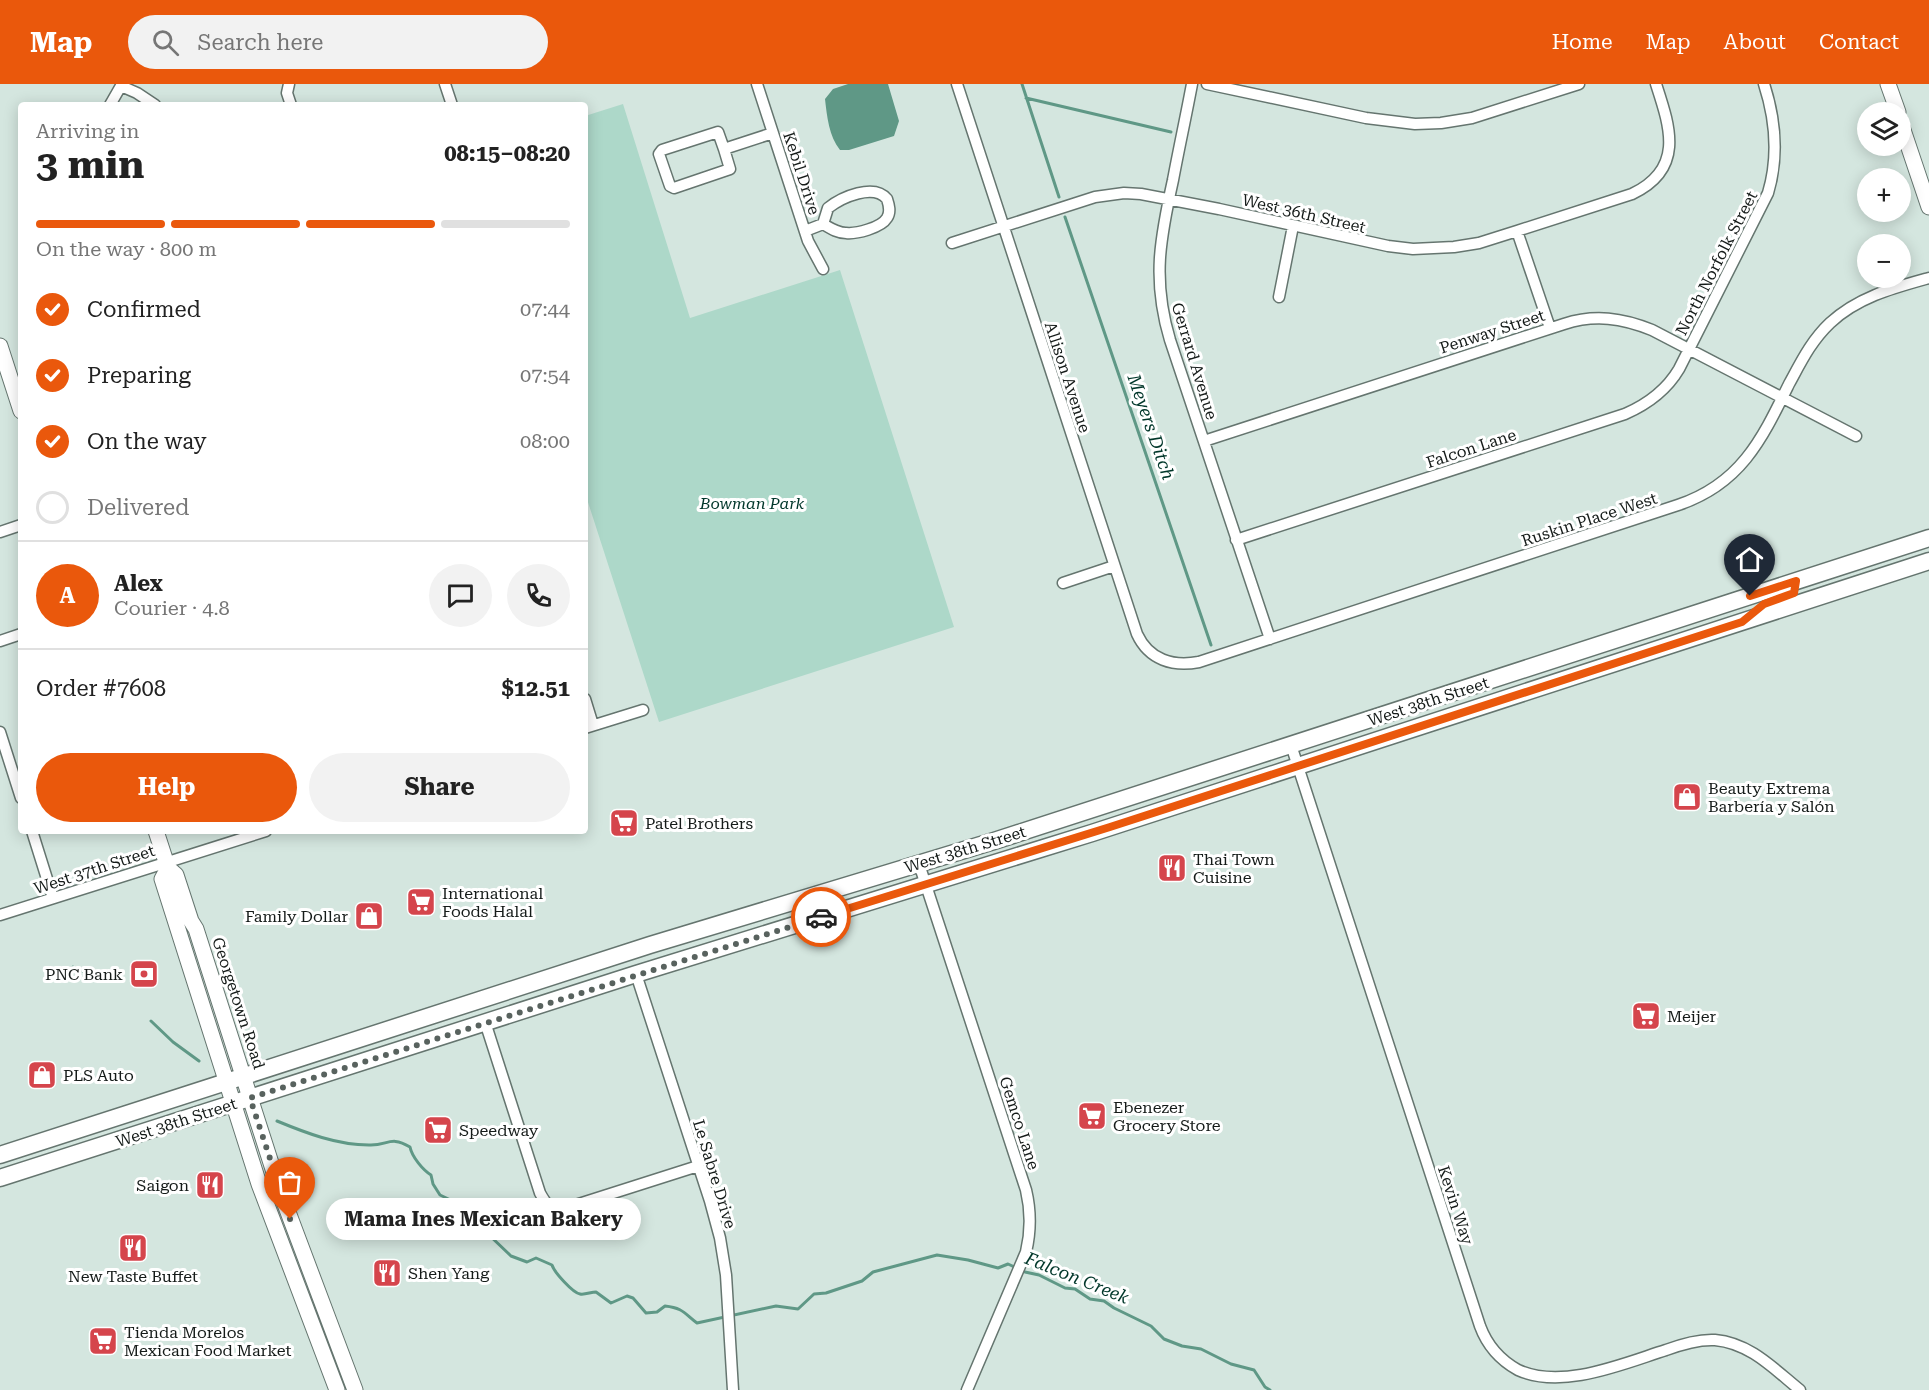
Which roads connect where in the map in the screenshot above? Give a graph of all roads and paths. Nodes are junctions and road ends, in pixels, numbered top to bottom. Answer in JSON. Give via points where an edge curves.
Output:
{"nodes":[{"id":1,"x":289,"y":84,"type":"edge"},
{"id":2,"x":445,"y":84,"type":"edge"},
{"id":3,"x":757,"y":84,"type":"edge"},
{"id":4,"x":957,"y":84,"type":"edge"},
{"id":5,"x":1192,"y":84,"type":"edge"},
{"id":6,"x":1207,"y":84,"type":"edge"},
{"id":7,"x":1579,"y":84,"type":"edge"},
{"id":8,"x":1656,"y":84,"type":"edge"},
{"id":9,"x":1764,"y":84,"type":"edge"},
{"id":10,"x":1888,"y":84,"type":"edge"},
{"id":11,"x":121,"y":85,"type":"edge"},
{"id":12,"x":112,"y":102,"type":"edge"},
{"id":13,"x":150,"y":102,"type":"edge"},
{"id":14,"x":290,"y":102,"type":"edge"},
{"id":15,"x":451,"y":102,"type":"edge"},
{"id":16,"x":1894,"y":102,"type":"edge"},
{"id":17,"x":773,"y":134,"type":"junction"},
{"id":18,"x":724,"y":149,"type":"junction"},
{"id":19,"x":1911,"y":154,"type":"edge"},
{"id":20,"x":1168,"y":200,"type":"junction"},
{"id":21,"x":1929,"y":207,"type":"edge"},
{"id":22,"x":823,"y":224,"type":"junction"},
{"id":23,"x":1003,"y":226,"type":"junction"},
{"id":24,"x":1293,"y":226,"type":"junction"},
{"id":25,"x":805,"y":231,"type":"junction"},
{"id":26,"x":1516,"y":231,"type":"junction"},
{"id":27,"x":952,"y":243,"type":"dead end"},
{"id":28,"x":823,"y":269,"type":"dead end"},
{"id":29,"x":1929,"y":278,"type":"edge"},
{"id":30,"x":1279,"y":297,"type":"dead end"},
{"id":31,"x":1550,"y":328,"type":"junction"},
{"id":32,"x":0,"y":346,"type":"edge"},
{"id":33,"x":1689,"y":350,"type":"junction"},
{"id":34,"x":1783,"y":398,"type":"junction"},
{"id":35,"x":18,"y":402,"type":"edge"},
{"id":36,"x":1856,"y":436,"type":"dead end"},
{"id":37,"x":1204,"y":441,"type":"junction"},
{"id":38,"x":18,"y":526,"type":"edge"},
{"id":39,"x":0,"y":532,"type":"edge"},
{"id":40,"x":1929,"y":538,"type":"edge"},
{"id":41,"x":1236,"y":540,"type":"junction"},
{"id":42,"x":1929,"y":561,"type":"edge"},
{"id":43,"x":1114,"y":566,"type":"junction"},
{"id":44,"x":1796,"y":581,"type":"junction"},
{"id":45,"x":1063,"y":583,"type":"dead end"},
{"id":46,"x":1710,"y":609,"type":"junction"},
{"id":47,"x":1742,"y":622,"type":"junction"},
{"id":48,"x":18,"y":635,"type":"edge"},
{"id":49,"x":1270,"y":639,"type":"junction"},
{"id":50,"x":0,"y":641,"type":"edge"},
{"id":51,"x":1673,"y":645,"type":"junction"},
{"id":52,"x":1564,"y":657,"type":"junction"},
{"id":53,"x":1172,"y":664,"type":"joint"},
{"id":54,"x":1531,"y":691,"type":"junction"},
{"id":55,"x":643,"y":710,"type":"dead end"},
{"id":56,"x":589,"y":727,"type":"edge"},
{"id":57,"x":0,"y":732,"type":"edge"},
{"id":58,"x":1291,"y":745,"type":"junction"},
{"id":59,"x":1299,"y":766,"type":"junction"},
{"id":60,"x":18,"y":789,"type":"edge"},
{"id":61,"x":33,"y":834,"type":"edge"},
{"id":62,"x":157,"y":834,"type":"edge"},
{"id":63,"x":257,"y":834,"type":"edge"},
{"id":64,"x":919,"y":864,"type":"junction"},
{"id":65,"x":167,"y":865,"type":"junction"},
{"id":66,"x":926,"y":885,"type":"junction"},
{"id":67,"x":53,"y":898,"type":"junction"},
{"id":68,"x":0,"y":915,"type":"edge"},
{"id":69,"x":734,"y":919,"type":"junction"},
{"id":70,"x":636,"y":974,"type":"junction"},
{"id":71,"x":509,"y":990,"type":"junction"},
{"id":72,"x":485,"y":1022,"type":"junction"},
{"id":73,"x":438,"y":1038,"type":"junction"},
{"id":74,"x":244,"y":1076,"type":"junction"},
{"id":75,"x":227,"y":1082,"type":"junction"},
{"id":76,"x":242,"y":1101,"type":"junction"},
{"id":77,"x":42,"y":1141,"type":"junction"},
{"id":78,"x":0,"y":1155,"type":"edge"},
{"id":79,"x":0,"y":1165,"type":"edge"},
{"id":80,"x":698,"y":1166,"type":"junction"},
{"id":81,"x":0,"y":1178,"type":"edge"},
{"id":82,"x":337,"y":1390,"type":"edge"},
{"id":83,"x":356,"y":1390,"type":"edge"},
{"id":84,"x":733,"y":1390,"type":"edge"},
{"id":85,"x":967,"y":1390,"type":"edge"},
{"id":86,"x":1800,"y":1390,"type":"edge"}],
"edges":[{"from":1,"to":14,"type":"street"},
{"from":2,"to":15,"type":"street"},
{"from":3,"to":17,"type":"street","name":"Kebil Drive"},
{"from":4,"to":23,"type":"street","name":"Allison Avenue"},
{"from":5,"to":20,"type":"street","name":"Gerrard Avenue"},
{"from":6,"to":7,"type":"street","via":[[1366,118],[1415,124],[1472,118]]},
{"from":8,"to":26,"type":"street","name":"West 36th Street","via":[[1670,141],[1662,168],[1647,185],[1632,194]]},
{"from":9,"to":33,"type":"street","name":"North Norfolk Street","via":[[1776,130],[1770,185]]},
{"from":10,"to":16,"type":"main road"},
{"from":11,"to":12,"type":"street"},
{"from":11,"to":13,"type":"street"},
{"from":17,"to":18,"type":"street"},
{"from":17,"to":25,"type":"street","name":"Kebil Drive"},
{"from":18,"to":18,"type":"street","via":[[718,132],[662,150],[659,154],[670,186],[674,188],[730,169]]},
{"from":19,"to":21,"type":"main road"},
{"from":20,"to":23,"type":"street","name":"West 36th Street","via":[[1141,194],[1105,195]]},
{"from":20,"to":24,"type":"street","name":"West 36th Street"},
{"from":20,"to":37,"type":"street","name":"Gerrard Avenue","via":[[1160,249],[1161,303]]},
{"from":22,"to":22,"type":"street","via":[[848,233],[873,227],[887,218],[887,199],[868,191],[853,196],[828,208]]},
{"from":22,"to":25,"type":"street"},
{"from":23,"to":27,"type":"street","name":"West 36th Street"},
{"from":23,"to":43,"type":"street","name":"Allison Avenue"},
{"from":24,"to":26,"type":"street","name":"West 36th Street","via":[[1413,249],[1479,243]]},
{"from":24,"to":30,"type":"street"},
{"from":25,"to":28,"type":"street","name":"Kebil Drive"},
{"from":26,"to":31,"type":"street"},
{"from":29,"to":34,"type":"street","name":"Ruskin Place West","via":[[1868,297],[1837,317],[1813,341]]},
{"from":31,"to":33,"type":"street","name":"Penway Street","via":[[1583,319],[1619,319],[1652,330]]},
{"from":31,"to":37,"type":"street","name":"Penway Street"},
{"from":32,"to":35,"type":"main road"},
{"from":33,"to":34,"type":"street","name":"Penway Street"},
{"from":33,"to":41,"type":"street","name":"Falcon Lane","via":[[1661,392],[1625,414]]},
{"from":34,"to":36,"type":"street","name":"Penway Street"},
{"from":34,"to":49,"type":"street","name":"Ruskin Place West","via":[[1745,461],[1703,495]]},
{"from":37,"to":41,"type":"street","name":"Gerrard Avenue"},
{"from":38,"to":39,"type":"street"},
{"from":40,"to":44,"type":"main road","name":"West 38th Street"},
{"from":41,"to":49,"type":"street","name":"Gerrard Avenue"},
{"from":42,"to":47,"type":"main road","name":"West 38th Street"},
{"from":43,"to":45,"type":"street"},
{"from":43,"to":53,"type":"street","name":"Allison Avenue","via":[[1141,641],[1152,654]]},
{"from":44,"to":46,"type":"main road","name":"West 38th Street"},
{"from":44,"to":47,"type":"main road","via":[[1794,593],[1764,604]]},
{"from":46,"to":51,"type":"main road","via":[[1674,634]]},
{"from":46,"to":52,"type":"main road","name":"West 38th Street"},
{"from":47,"to":51,"type":"main road","name":"West 38th Street"},
{"from":48,"to":50,"type":"street"},
{"from":49,"to":53,"type":"street","name":"Ruskin Place West","via":[[1197,663]]},
{"from":51,"to":54,"type":"main road","name":"West 38th Street"},
{"from":52,"to":54,"type":"main road","via":[[1532,681]]},
{"from":52,"to":58,"type":"main road","name":"West 38th Street"},
{"from":54,"to":59,"type":"main road","name":"West 38th Street"},
{"from":55,"to":56,"type":"street"},
{"from":57,"to":60,"type":"street"},
{"from":58,"to":59,"type":"street","name":"Kevin Way"},
{"from":58,"to":64,"type":"main road","name":"West 38th Street"},
{"from":59,"to":66,"type":"main road","name":"West 38th Street"},
{"from":59,"to":86,"type":"street","name":"Kevin Way","via":[[1480,1326],[1492,1349],[1522,1372],[1560,1380],[1581,1377],[1692,1341],[1717,1340],[1754,1353]]},
{"from":61,"to":67,"type":"street"},
{"from":62,"to":65,"type":"main road","name":"Georgetown Road"},
{"from":63,"to":65,"type":"street","name":"West 37th Street"},
{"from":64,"to":66,"type":"street","name":"Gemco Lane"},
{"from":64,"to":69,"type":"main road","name":"West 38th Street"},
{"from":65,"to":67,"type":"street","name":"West 37th Street"},
{"from":65,"to":74,"type":"main road","name":"Georgetown Road","via":[[176,875]]},
{"from":65,"to":75,"type":"main road","name":"Georgetown Road","via":[[162,879]]},
{"from":66,"to":70,"type":"main road","name":"West 38th Street"},
{"from":66,"to":85,"type":"street","name":"Gemco Lane","via":[[1026,1190],[1030,1226],[1024,1255]]},
{"from":67,"to":68,"type":"street","name":"West 37th Street"},
{"from":69,"to":70,"type":"main road","via":[[693,942],[639,961]]},
{"from":69,"to":71,"type":"main road","name":"West 38th Street"},
{"from":70,"to":72,"type":"main road","name":"West 38th Street"},
{"from":70,"to":80,"type":"street","name":"Le Sabre Drive"},
{"from":71,"to":73,"type":"main road","via":[[504,1003],[457,1020]]},
{"from":71,"to":74,"type":"main road","name":"West 38th Street"},
{"from":72,"to":73,"type":"main road","name":"West 38th Street"},
{"from":72,"to":80,"type":"street","via":[[540,1193],[549,1207],[564,1209]]},
{"from":73,"to":76,"type":"main road","name":"West 38th Street"},
{"from":74,"to":75,"type":"main road","name":"West 38th Street"},
{"from":74,"to":76,"type":"main road","name":"Georgetown Road"},
{"from":75,"to":76,"type":"main road","name":"Georgetown Road"},
{"from":75,"to":77,"type":"main road","name":"West 38th Street"},
{"from":76,"to":81,"type":"main road","name":"West 38th Street"},
{"from":76,"to":82,"type":"main road","name":"Georgetown Road","via":[[259,1184]]},
{"from":76,"to":83,"type":"main road","name":"Georgetown Road"},
{"from":77,"to":78,"type":"main road","name":"West 38th Street"},
{"from":77,"to":79,"type":"main road","via":[[25,1156]]},
{"from":80,"to":84,"type":"street","name":"Le Sabre Drive","via":[[721,1244]]}]}
